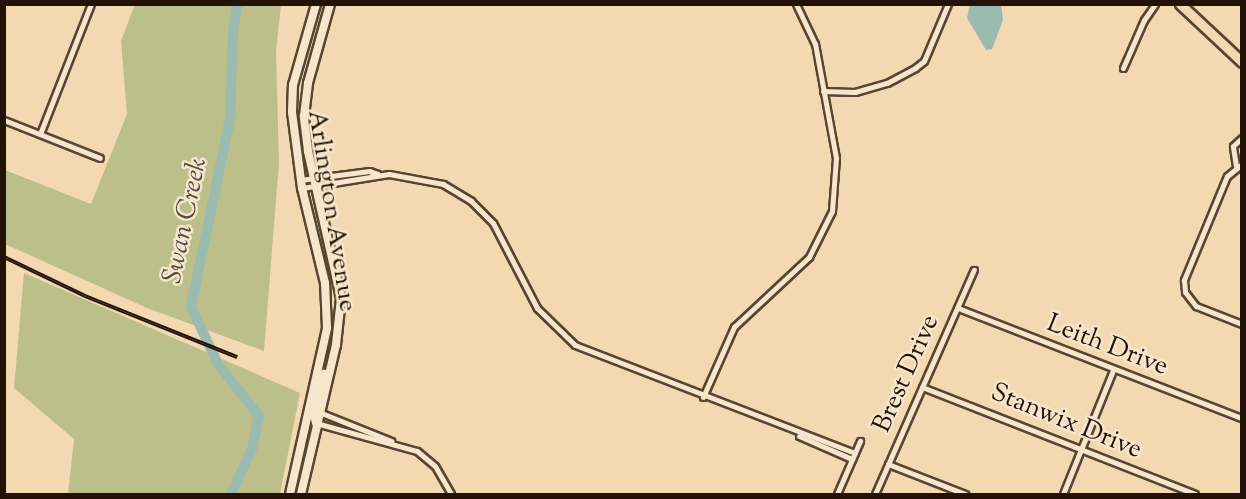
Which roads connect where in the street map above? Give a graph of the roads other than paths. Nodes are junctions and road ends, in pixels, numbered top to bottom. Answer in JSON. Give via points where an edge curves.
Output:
{"nodes":[{"id":1,"x":81,"y":4,"type":"edge"},
{"id":2,"x":315,"y":4,"type":"edge"},
{"id":3,"x":330,"y":4,"type":"edge"},
{"id":4,"x":796,"y":4,"type":"edge"},
{"id":5,"x":948,"y":4,"type":"edge"},
{"id":6,"x":1155,"y":4,"type":"edge"},
{"id":7,"x":1180,"y":4,"type":"edge"},
{"id":8,"x":91,"y":6,"type":"edge"},
{"id":9,"x":1242,"y":62,"type":"edge"},
{"id":10,"x":1123,"y":68,"type":"dead end"},
{"id":11,"x":824,"y":91,"type":"junction"},
{"id":12,"x":4,"y":120,"type":"edge"},
{"id":13,"x":40,"y":134,"type":"junction"},
{"id":14,"x":1242,"y":138,"type":"edge"},
{"id":15,"x":100,"y":158,"type":"dead end"},
{"id":16,"x":1237,"y":167,"type":"edge"},
{"id":17,"x":315,"y":182,"type":"junction"},
{"id":18,"x":301,"y":184,"type":"junction"},
{"id":19,"x":974,"y":270,"type":"dead end"},
{"id":20,"x":958,"y":308,"type":"junction"},
{"id":21,"x":1242,"y":324,"type":"edge"},
{"id":22,"x":327,"y":328,"type":"junction"},
{"id":23,"x":1113,"y":370,"type":"junction"},
{"id":24,"x":922,"y":387,"type":"junction"},
{"id":25,"x":703,"y":397,"type":"junction"},
{"id":26,"x":319,"y":411,"type":"junction"},
{"id":27,"x":1242,"y":418,"type":"edge"},
{"id":28,"x":316,"y":423,"type":"junction"},
{"id":29,"x":391,"y":441,"type":"junction"},
{"id":30,"x":860,"y":441,"type":"dead end"},
{"id":31,"x":1081,"y":450,"type":"junction"},
{"id":32,"x":854,"y":456,"type":"junction"},
{"id":33,"x":888,"y":464,"type":"junction"},
{"id":34,"x":290,"y":495,"type":"edge"},
{"id":35,"x":301,"y":495,"type":"edge"},
{"id":36,"x":451,"y":495,"type":"edge"},
{"id":37,"x":837,"y":495,"type":"edge"},
{"id":38,"x":875,"y":495,"type":"edge"},
{"id":39,"x":965,"y":495,"type":"edge"},
{"id":40,"x":1063,"y":495,"type":"edge"},
{"id":41,"x":1195,"y":495,"type":"edge"}],
"edges":[{"from":1,"to":8,"type":"street"},
{"from":2,"to":18,"type":"street","name":"Arlington Avenue","via":[[293,85],[294,139]]},
{"from":3,"to":17,"type":"street","name":"Arlington Avenue","via":[[305,98],[305,133]]},
{"from":4,"to":11,"type":"street","via":[[815,44]]},
{"from":5,"to":11,"type":"street","via":[[924,61],[915,68],[886,83],[855,92]]},
{"from":6,"to":10,"type":"street"},
{"from":7,"to":9,"type":"main road"},
{"from":8,"to":13,"type":"street"},
{"from":11,"to":25,"type":"street","via":[[837,168],[835,200],[826,229],[802,265],[734,327]]},
{"from":12,"to":13,"type":"street"},
{"from":13,"to":15,"type":"street"},
{"from":14,"to":16,"type":"street","via":[[1233,147]]},
{"from":16,"to":21,"type":"street","via":[[1186,274],[1185,292],[1196,306]]},
{"from":17,"to":18,"type":"street"},
{"from":17,"to":25,"type":"street","via":[[378,174],[424,177],[462,194],[500,232],[532,299],[560,333],[592,354]]},
{"from":17,"to":26,"type":"street","name":"Arlington Avenue","via":[[341,298],[336,345]]},
{"from":18,"to":22,"type":"street","name":"Arlington Avenue","via":[[325,283]]},
{"from":19,"to":20,"type":"street","name":"Brest Drive"},
{"from":20,"to":23,"type":"street","name":"Leith Drive"},
{"from":20,"to":24,"type":"street","name":"Brest Drive"},
{"from":22,"to":28,"type":"street","via":[[329,350],[313,411]]},
{"from":22,"to":34,"type":"street","name":"Arlington Avenue"},
{"from":23,"to":27,"type":"street","name":"Leith Drive"},
{"from":23,"to":31,"type":"street"},
{"from":24,"to":31,"type":"street","name":"Stanwix Drive"},
{"from":24,"to":33,"type":"street","name":"Brest Drive"},
{"from":25,"to":32,"type":"street"},
{"from":26,"to":28,"type":"street","name":"Arlington Avenue"},
{"from":26,"to":29,"type":"street"},
{"from":28,"to":29,"type":"street"},
{"from":28,"to":35,"type":"street","name":"Arlington Avenue"},
{"from":29,"to":36,"type":"street","via":[[427,457]]},
{"from":30,"to":32,"type":"street"},
{"from":31,"to":40,"type":"street"},
{"from":31,"to":41,"type":"street","name":"Stanwix Drive"},
{"from":32,"to":37,"type":"street"},
{"from":33,"to":38,"type":"street","name":"Brest Drive"},
{"from":33,"to":39,"type":"street"}]}
